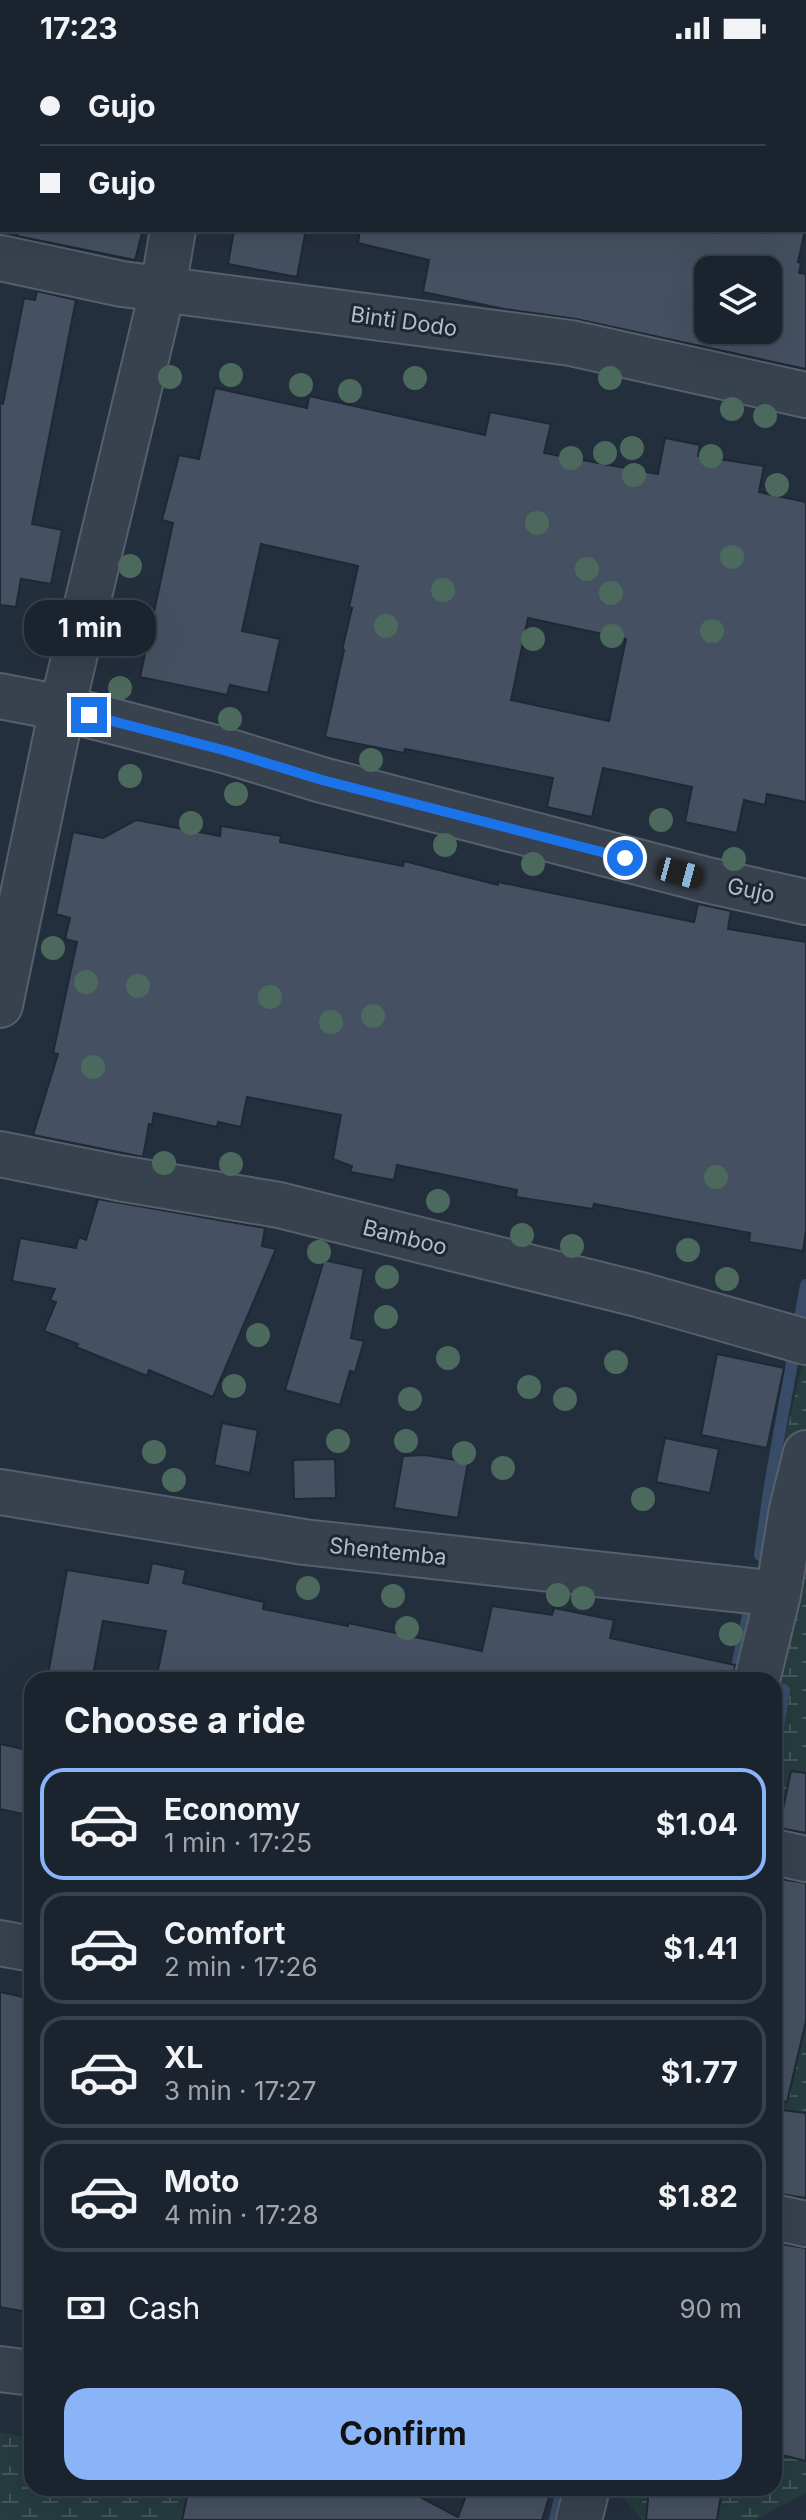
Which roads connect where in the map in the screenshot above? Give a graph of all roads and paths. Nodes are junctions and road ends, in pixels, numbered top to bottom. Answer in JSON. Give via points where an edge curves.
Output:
{"nodes":[{"id":1,"x":173,"y":232,"type":"edge"},
{"id":2,"x":0,"y":258,"type":"edge"},
{"id":3,"x":163,"y":288,"type":"junction"},
{"id":4,"x":806,"y":395,"type":"edge"},
{"id":5,"x":0,"y":696,"type":"edge"},
{"id":6,"x":62,"y":708,"type":"junction"},
{"id":7,"x":806,"y":902,"type":"edge"},
{"id":8,"x":0,"y":1005,"type":"edge"},
{"id":9,"x":0,"y":1154,"type":"edge"},
{"id":10,"x":806,"y":1342,"type":"edge"},
{"id":11,"x":806,"y":1453,"type":"edge"},
{"id":12,"x":0,"y":1492,"type":"edge"},
{"id":13,"x":799,"y":1510,"type":"edge"},
{"id":14,"x":778,"y":1594,"type":"junction"},
{"id":15,"x":759,"y":1672,"type":"edge"},
{"id":16,"x":782,"y":1854,"type":"edge"},
{"id":17,"x":806,"y":1859,"type":"edge"},
{"id":18,"x":0,"y":1943,"type":"edge"},
{"id":19,"x":24,"y":1948,"type":"edge"},
{"id":20,"x":782,"y":2219,"type":"edge"},
{"id":21,"x":806,"y":2224,"type":"edge"},
{"id":22,"x":0,"y":2369,"type":"edge"},
{"id":23,"x":24,"y":2372,"type":"edge"},
{"id":24,"x":585,"y":2496,"type":"edge"},
{"id":25,"x":579,"y":2520,"type":"edge"}],
"edges":[{"from":1,"to":3,"type":"street"},
{"from":2,"to":3,"type":"street","name":"Binti Dodo"},
{"from":3,"to":4,"type":"street","name":"Binti Dodo","via":[[571,343]]},
{"from":3,"to":6,"type":"street"},
{"from":5,"to":6,"type":"street","name":"Gujo"},
{"from":6,"to":7,"type":"street","name":"Gujo","via":[[322,780]]},
{"from":6,"to":8,"type":"street"},
{"from":9,"to":10,"type":"street","name":"Bamboo","via":[[279,1205]]},
{"from":11,"to":13,"type":"street"},
{"from":12,"to":14,"type":"street","name":"Shentemba","via":[[304,1542]]},
{"from":13,"to":14,"type":"street"},
{"from":14,"to":15,"type":"street"},
{"from":16,"to":17,"type":"street"},
{"from":18,"to":19,"type":"street"},
{"from":20,"to":21,"type":"street"},
{"from":22,"to":23,"type":"street"},
{"from":24,"to":25,"type":"street"}]}
